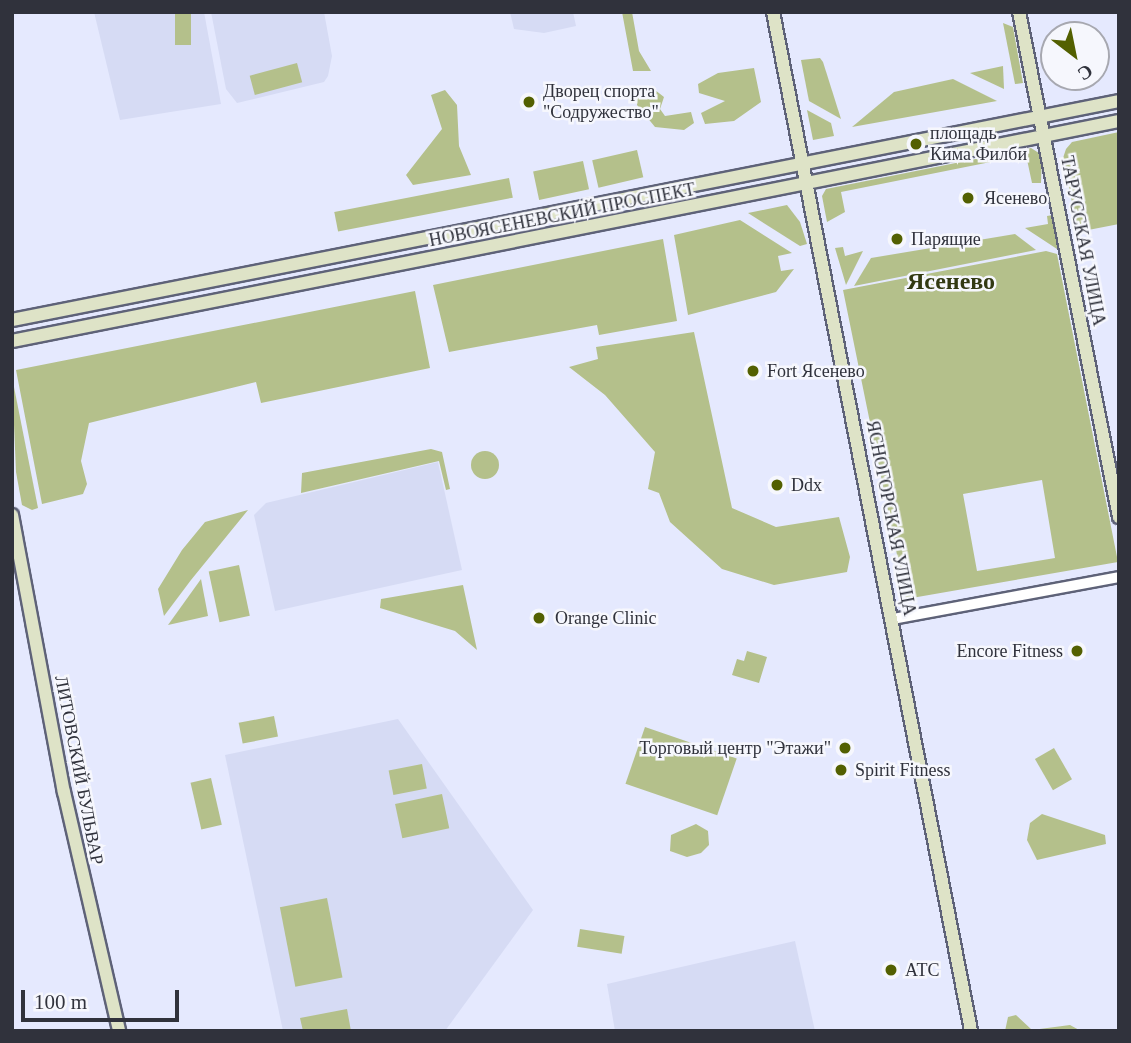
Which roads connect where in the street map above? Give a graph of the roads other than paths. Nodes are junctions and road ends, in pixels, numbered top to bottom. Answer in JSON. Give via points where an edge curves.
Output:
{"nodes":[{"id":1,"x":772,"y":12,"type":"edge"},
{"id":2,"x":1019,"y":12,"type":"edge"},
{"id":3,"x":1119,"y":101,"type":"edge"},
{"id":4,"x":1041,"y":117,"type":"junction"},
{"id":5,"x":1119,"y":121,"type":"edge"},
{"id":6,"x":1044,"y":136,"type":"junction"},
{"id":7,"x":804,"y":163,"type":"junction"},
{"id":8,"x":808,"y":183,"type":"junction"},
{"id":9,"x":12,"y":320,"type":"edge"},
{"id":10,"x":12,"y":341,"type":"edge"},
{"id":11,"x":12,"y":515,"type":"edge"},
{"id":12,"x":1119,"y":517,"type":"edge"},
{"id":13,"x":1119,"y":578,"type":"edge"},
{"id":14,"x":893,"y":620,"type":"junction"},
{"id":15,"x":119,"y":1031,"type":"edge"},
{"id":16,"x":971,"y":1031,"type":"edge"}],
"edges":[{"from":1,"to":7,"type":"main road","name":"ЯСНОГОРСКАЯ УЛИЦА"},
{"from":2,"to":4,"type":"main road","name":"ТАРУССКАЯ УЛИЦА"},
{"from":3,"to":4,"type":"main road","name":"НОВОЯСЕНЕВСКИЙ ПРОСПЕКТ"},
{"from":4,"to":6,"type":"main road","name":"ТАРУССКАЯ УЛИЦА"},
{"from":4,"to":7,"type":"main road","name":"НОВОЯСЕНЕВСКИЙ ПРОСПЕКТ"},
{"from":5,"to":6,"type":"main road","name":"НОВОЯСЕНЕВСКИЙ ПРОСПЕКТ"},
{"from":6,"to":8,"type":"main road","name":"НОВОЯСЕНЕВСКИЙ ПРОСПЕКТ"},
{"from":6,"to":12,"type":"main road","name":"ТАРУССКАЯ УЛИЦА"},
{"from":7,"to":8,"type":"main road","name":"ЯСНОГОРСКАЯ УЛИЦА"},
{"from":7,"to":9,"type":"main road","name":"НОВОЯСЕНЕВСКИЙ ПРОСПЕКТ"},
{"from":8,"to":10,"type":"main road","name":"НОВОЯСЕНЕВСКИЙ ПРОСПЕКТ"},
{"from":8,"to":14,"type":"main road","name":"ЯСНОГОРСКАЯ УЛИЦА"},
{"from":11,"to":15,"type":"main road","name":"ЛИТОВСКИЙ БУЛЬВАР","via":[[64,792]]},
{"from":13,"to":14,"type":"street"},
{"from":14,"to":16,"type":"main road","name":"ЯСНОГОРСКАЯ УЛИЦА"}]}
